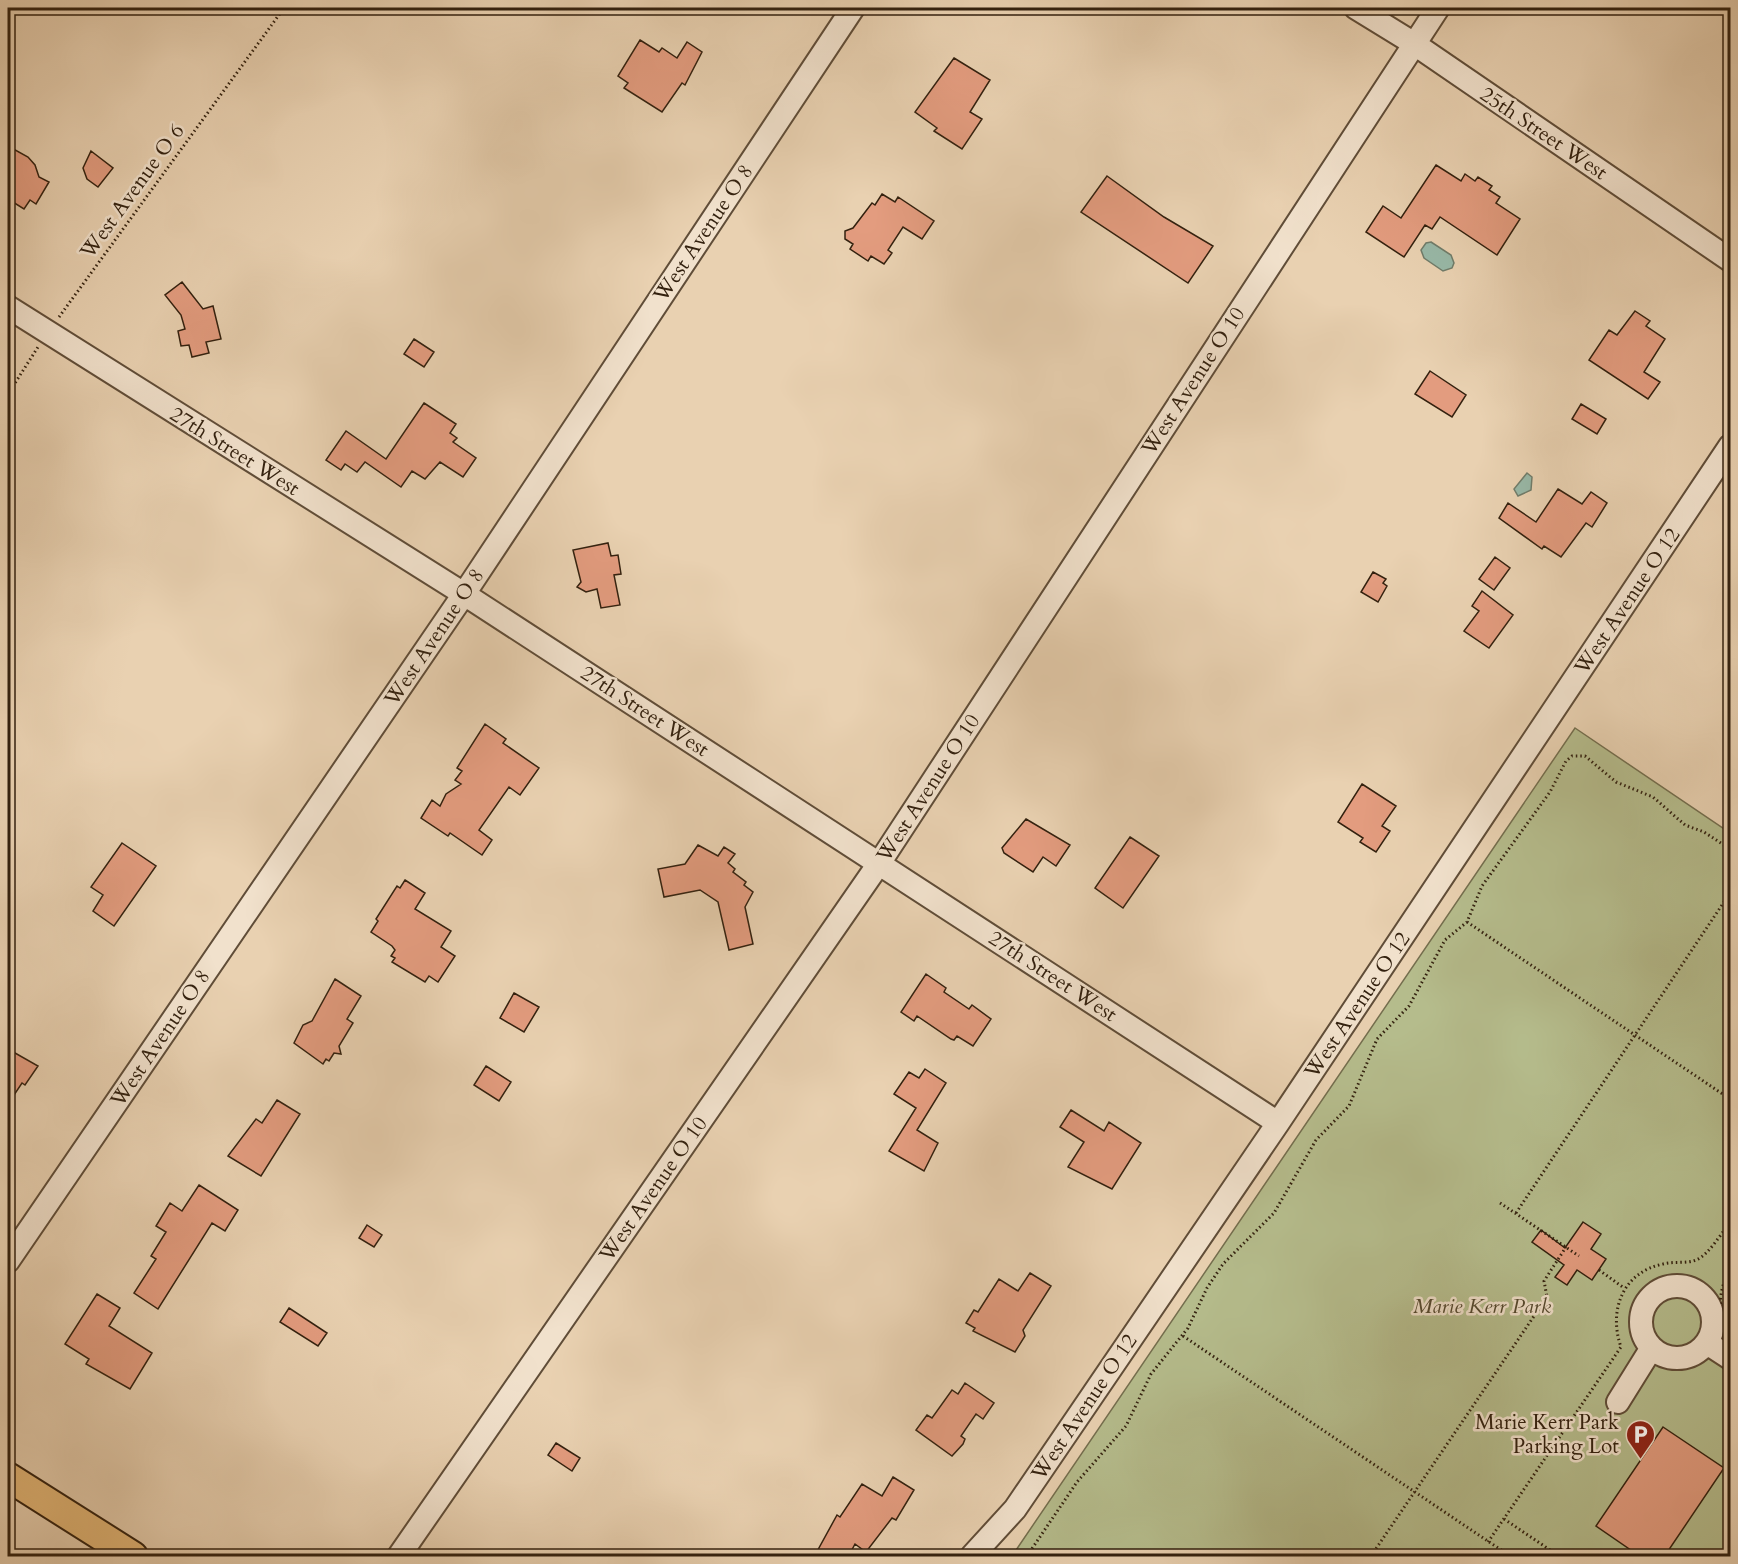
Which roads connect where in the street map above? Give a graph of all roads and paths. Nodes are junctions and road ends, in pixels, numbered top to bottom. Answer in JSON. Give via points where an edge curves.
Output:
{"nodes":[{"id":1,"x":284,"y":8,"type":"edge"},
{"id":2,"x":853,"y":8,"type":"edge"},
{"id":3,"x":1356,"y":8,"type":"edge"},
{"id":4,"x":1438,"y":8,"type":"edge"},
{"id":5,"x":1413,"y":44,"type":"junction"},
{"id":6,"x":1731,"y":260,"type":"edge"},
{"id":7,"x":8,"y":307,"type":"edge"},
{"id":8,"x":47,"y":333,"type":"junction"},
{"id":9,"x":8,"y":394,"type":"edge"},
{"id":10,"x":1731,"y":446,"type":"edge"},
{"id":11,"x":464,"y":594,"type":"junction"},
{"id":12,"x":1731,"y":849,"type":"edge"},
{"id":13,"x":880,"y":862,"type":"junction"},
{"id":14,"x":1731,"y":893,"type":"edge"},
{"id":15,"x":1467,"y":922,"type":"junction"},
{"id":16,"x":1635,"y":1034,"type":"junction"},
{"id":17,"x":1731,"y":1099,"type":"edge"},
{"id":18,"x":1278,"y":1123,"type":"junction"},
{"id":19,"x":1500,"y":1203,"type":"dead end"},
{"id":20,"x":1516,"y":1213,"type":"junction"},
{"id":21,"x":1731,"y":1222,"type":"edge"},
{"id":22,"x":1566,"y":1247,"type":"junction"},
{"id":23,"x":1579,"y":1256,"type":"dead end"},
{"id":24,"x":8,"y":1261,"type":"edge"},
{"id":25,"x":1599,"y":1270,"type":"dead end"},
{"id":26,"x":1731,"y":1270,"type":"edge"},
{"id":27,"x":1624,"y":1289,"type":"junction"},
{"id":28,"x":1183,"y":1336,"type":"junction"},
{"id":29,"x":1731,"y":1336,"type":"edge"},
{"id":30,"x":1707,"y":1343,"type":"junction"},
{"id":31,"x":1652,"y":1349,"type":"junction"},
{"id":32,"x":1731,"y":1358,"type":"edge"},
{"id":33,"x":1618,"y":1402,"type":"dead end"},
{"id":34,"x":8,"y":1477,"type":"edge"},
{"id":35,"x":1415,"y":1492,"type":"junction"},
{"id":36,"x":1504,"y":1519,"type":"junction"},
{"id":37,"x":1488,"y":1542,"type":"junction"},
{"id":38,"x":133,"y":1557,"type":"edge"},
{"id":39,"x":399,"y":1557,"type":"edge"},
{"id":40,"x":972,"y":1557,"type":"edge"},
{"id":41,"x":1027,"y":1557,"type":"edge"},
{"id":42,"x":1371,"y":1557,"type":"edge"},
{"id":43,"x":1510,"y":1557,"type":"edge"},
{"id":44,"x":1559,"y":1557,"type":"edge"}],
"edges":[{"from":1,"to":8,"type":"path","name":"West Avenue O 6"},
{"from":2,"to":11,"type":"street","name":"West Avenue O 8"},
{"from":3,"to":5,"type":"street","name":"25th Street West"},
{"from":4,"to":5,"type":"street","name":"West Avenue O 10"},
{"from":5,"to":6,"type":"street","name":"25th Street West"},
{"from":5,"to":13,"type":"street","name":"West Avenue O 10"},
{"from":7,"to":8,"type":"street","name":"27th Street West"},
{"from":8,"to":9,"type":"path","name":"West Avenue O 6"},
{"from":8,"to":11,"type":"street","name":"27th Street West"},
{"from":10,"to":18,"type":"street","name":"West Avenue O 12"},
{"from":11,"to":13,"type":"street","name":"27th Street West"},
{"from":11,"to":24,"type":"street","name":"West Avenue O 8"},
{"from":12,"to":15,"type":"path","via":[[1685,825],[1648,794],[1616,783],[1580,754],[1566,761],[1550,792],[1476,894]]},
{"from":13,"to":18,"type":"street","name":"27th Street West"},
{"from":13,"to":39,"type":"street","name":"West Avenue O 10"},
{"from":14,"to":16,"type":"path"},
{"from":15,"to":16,"type":"path"},
{"from":15,"to":28,"type":"path","via":[[1439,948],[1409,1006],[1377,1039],[1349,1106],[1316,1140],[1274,1213],[1223,1264]]},
{"from":16,"to":17,"type":"path"},
{"from":16,"to":20,"type":"path"},
{"from":18,"to":40,"type":"street","name":"West Avenue O 12","via":[[1015,1509]]},
{"from":19,"to":20,"type":"path"},
{"from":20,"to":22,"type":"path"},
{"from":21,"to":27,"type":"path","via":[[1698,1259],[1655,1266],[1639,1274]]},
{"from":22,"to":23,"type":"path"},
{"from":22,"to":35,"type":"path","via":[[1544,1281],[1547,1297]]},
{"from":25,"to":27,"type":"path"},
{"from":26,"to":29,"type":"path","via":[[1720,1304],[1724,1325]]},
{"from":27,"to":36,"type":"path","via":[[1615,1318],[1621,1347]]},
{"from":28,"to":35,"type":"path"},
{"from":28,"to":41,"type":"path","via":[[1151,1374],[1120,1435],[1077,1482]]},
{"from":30,"to":31,"type":"street","via":[[1687,1358],[1662,1356]]},
{"from":30,"to":31,"type":"street","via":[[1714,1321],[1712,1310],[1698,1292],[1674,1286],[1653,1295],[1641,1316],[1641,1328]]},
{"from":30,"to":32,"type":"street"},
{"from":31,"to":33,"type":"street"},
{"from":34,"to":38,"type":"main road"},
{"from":35,"to":37,"type":"path"},
{"from":35,"to":42,"type":"path"},
{"from":36,"to":37,"type":"path"},
{"from":36,"to":44,"type":"path"},
{"from":37,"to":43,"type":"path"}]}
